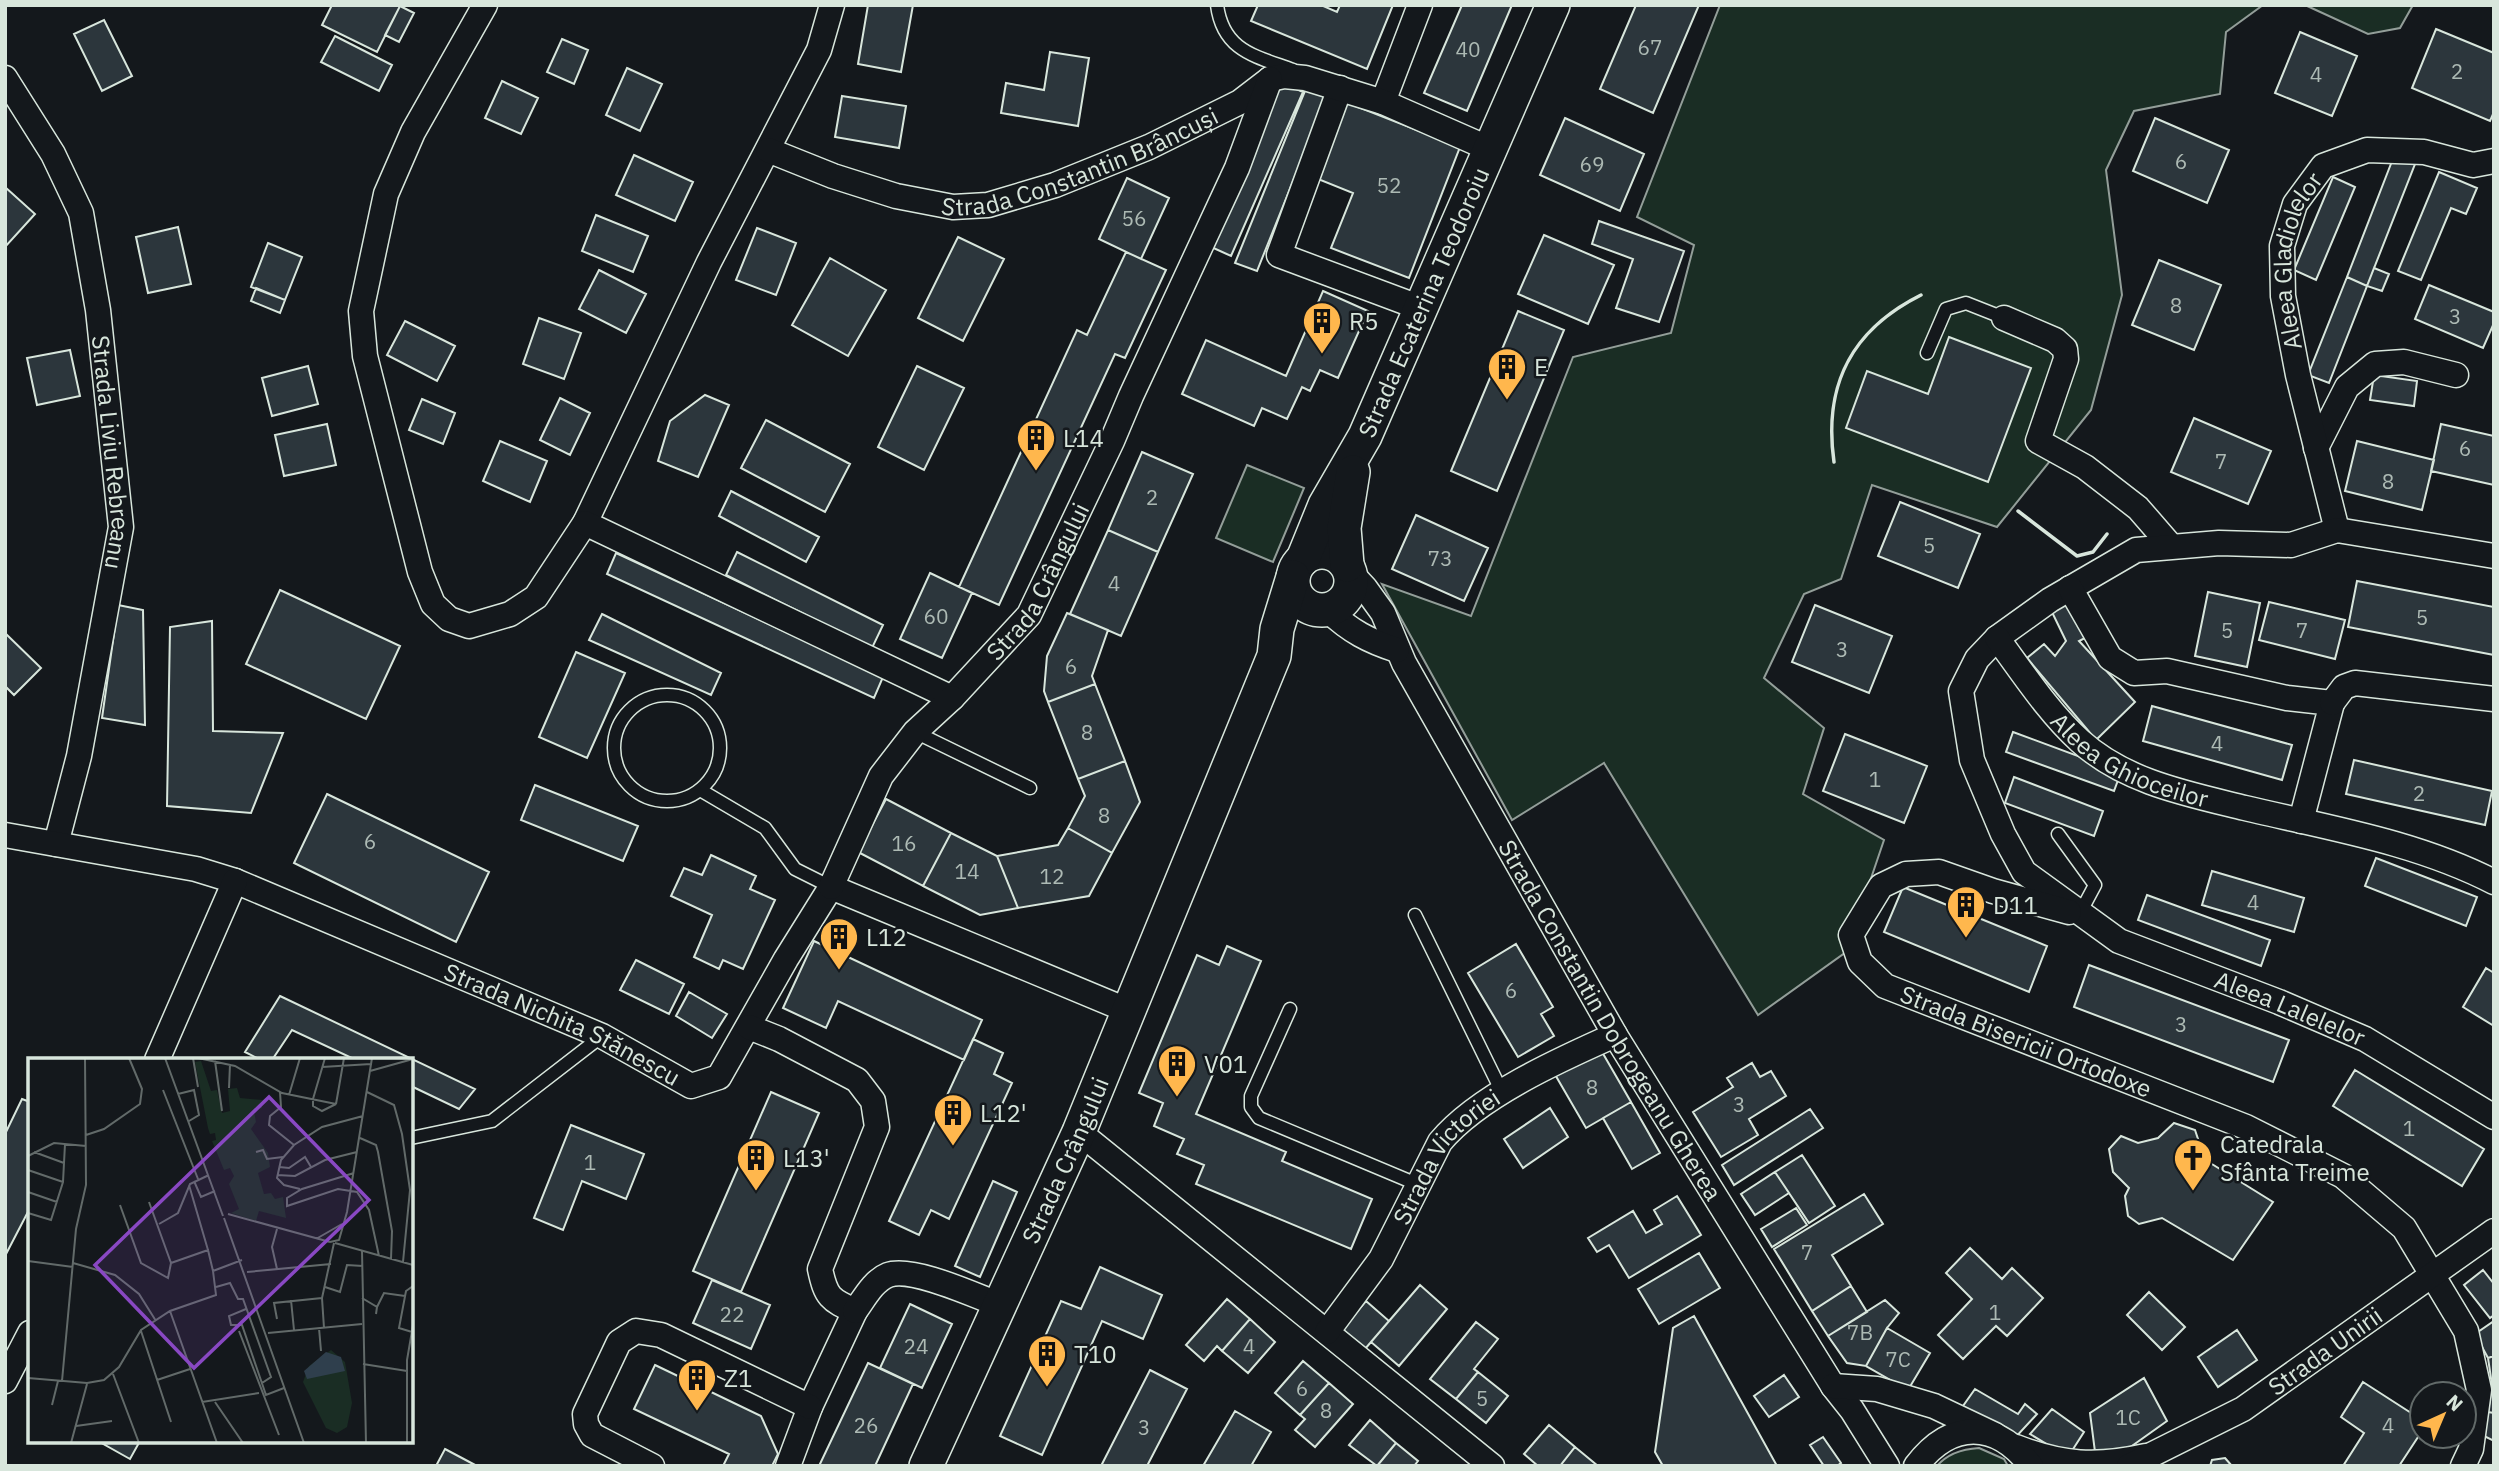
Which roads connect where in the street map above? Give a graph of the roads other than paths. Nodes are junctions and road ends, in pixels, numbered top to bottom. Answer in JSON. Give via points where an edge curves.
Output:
{"nodes":[{"id":1,"x":485,"y":5,"type":"edge"},
{"id":2,"x":832,"y":5,"type":"edge"},
{"id":3,"x":1217,"y":5,"type":"edge"},
{"id":4,"x":1420,"y":5,"type":"edge"},
{"id":5,"x":1553,"y":5,"type":"edge"},
{"id":6,"x":5,"y":78,"type":"edge"},
{"id":7,"x":1269,"y":79,"type":"junction"},
{"id":8,"x":1340,"y":88,"type":"junction"},
{"id":9,"x":1384,"y":102,"type":"junction"},
{"id":10,"x":1490,"y":149,"type":"junction"},
{"id":11,"x":768,"y":150,"type":"junction"},
{"id":12,"x":2494,"y":161,"type":"edge"},
{"id":13,"x":1420,"y":308,"type":"junction"},
{"id":14,"x":2004,"y":318,"type":"joint"},
{"id":15,"x":1927,"y":353,"type":"dead end"},
{"id":16,"x":2456,"y":375,"type":"dead end"},
{"id":17,"x":2316,"y":448,"type":"junction"},
{"id":18,"x":1356,"y":455,"type":"junction"},
{"id":19,"x":585,"y":523,"type":"junction"},
{"id":20,"x":2337,"y":530,"type":"junction"},
{"id":21,"x":2171,"y":546,"type":"junction"},
{"id":22,"x":2494,"y":556,"type":"edge"},
{"id":23,"x":1298,"y":568,"type":"junction"},
{"id":24,"x":1349,"y":569,"type":"junction"},
{"id":25,"x":2070,"y":588,"type":"junction"},
{"id":26,"x":1324,"y":611,"type":"junction"},
{"id":27,"x":1997,"y":638,"type":"junction"},
{"id":28,"x":1397,"y":650,"type":"junction"},
{"id":29,"x":1273,"y":656,"type":"junction"},
{"id":30,"x":952,"y":698,"type":"junction"},
{"id":31,"x":2494,"y":699,"type":"edge"},
{"id":32,"x":2332,"y":703,"type":"junction"},
{"id":33,"x":915,"y":732,"type":"junction"},
{"id":34,"x":1030,"y":788,"type":"dead end"},
{"id":35,"x":702,"y":790,"type":"junction"},
{"id":36,"x":2301,"y":821,"type":"junction"},
{"id":37,"x":2058,"y":834,"type":"dead end"},
{"id":38,"x":5,"y":835,"type":"edge"},
{"id":39,"x":56,"y":844,"type":"junction"},
{"id":40,"x":234,"y":881,"type":"junction"},
{"id":41,"x":2494,"y":882,"type":"edge"},
{"id":42,"x":831,"y":887,"type":"junction"},
{"id":43,"x":1415,"y":915,"type":"dead end"},
{"id":44,"x":2079,"y":915,"type":"junction"},
{"id":45,"x":1290,"y":1009,"type":"dead end"},
{"id":46,"x":1129,"y":1011,"type":"junction"},
{"id":47,"x":749,"y":1027,"type":"junction"},
{"id":48,"x":1615,"y":1035,"type":"junction"},
{"id":49,"x":603,"y":1036,"type":"junction"},
{"id":50,"x":159,"y":1058,"type":"edge"},
{"id":51,"x":1502,"y":1092,"type":"junction"},
{"id":52,"x":2494,"y":1117,"type":"edge"},
{"id":53,"x":1079,"y":1132,"type":"junction"},
{"id":54,"x":413,"y":1138,"type":"edge"},
{"id":55,"x":1419,"y":1185,"type":"junction"},
{"id":56,"x":2494,"y":1231,"type":"edge"},
{"id":57,"x":2432,"y":1273,"type":"junction"},
{"id":58,"x":1000,"y":1305,"type":"junction"},
{"id":59,"x":855,"y":1311,"type":"junction"},
{"id":60,"x":1327,"y":1332,"type":"junction"},
{"id":61,"x":28,"y":1337,"type":"edge"},
{"id":62,"x":5,"y":1381,"type":"edge"},
{"id":63,"x":1833,"y":1386,"type":"junction"},
{"id":64,"x":810,"y":1407,"type":"junction"},
{"id":65,"x":2014,"y":1449,"type":"edge"},
{"id":66,"x":2138,"y":1461,"type":"edge"},
{"id":67,"x":652,"y":1466,"type":"edge"},
{"id":68,"x":788,"y":1466,"type":"edge"},
{"id":69,"x":926,"y":1466,"type":"edge"},
{"id":70,"x":1492,"y":1466,"type":"edge"},
{"id":71,"x":1887,"y":1466,"type":"edge"},
{"id":72,"x":1916,"y":1466,"type":"edge"},
{"id":73,"x":2463,"y":1466,"type":"edge"}],
"edges":[{"from":1,"to":19,"type":"street","via":[[413,132],[386,194],[361,312],[365,356],[420,572],[433,604],[449,619],[469,626],[510,614],[536,597]]},
{"from":2,"to":11,"type":"street","via":[[819,50]]},
{"from":3,"to":8,"type":"lane","via":[[1226,35],[1242,51]]},
{"from":4,"to":9,"type":"street"},
{"from":5,"to":10,"type":"main road","name":"Strada Ecaterina Teodoroiu"},
{"from":6,"to":39,"type":"street","name":"Strada Liviu Rebreanu","via":[[53,154],[81,213],[98,310],[121,527],[79,756]]},
{"from":7,"to":8,"type":"street","via":[[1305,78]]},
{"from":7,"to":11,"type":"street","name":"Strada Constantin Brâncuși","via":[[1240,102],[1149,147],[1055,185],[988,205],[953,207],[896,196]]},
{"from":7,"to":30,"type":"street","name":"Strada Crângului","via":[[1237,168],[1029,615]]},
{"from":8,"to":9,"type":"street"},
{"from":8,"to":13,"type":"street","via":[[1279,255]]},
{"from":9,"to":10,"type":"street","name":"Strada Ecaterina Teodoroiu"},
{"from":10,"to":13,"type":"main road","name":"Strada Ecaterina Teodoroiu"},
{"from":11,"to":19,"type":"street","via":[[709,262]]},
{"from":12,"to":17,"type":"street","name":"Aleea Gladiolelor","via":[[2473,165],[2424,152],[2367,150],[2323,166],[2295,204],[2282,246],[2283,296]]},
{"from":13,"to":18,"type":"main road","name":"Strada Ecaterina Teodoroiu"},
{"from":14,"to":15,"type":"lane","via":[[1966,303],[1946,309]]},
{"from":14,"to":21,"type":"street","via":[[2065,349],[2066,359],[2039,440],[2085,467],[2138,508]]},
{"from":16,"to":17,"type":"street","via":[[2404,362],[2375,364],[2347,387]]},
{"from":17,"to":20,"type":"street","name":"Aleea Gladiolelor"},
{"from":18,"to":23,"type":"main road","name":"Strada Ecaterina Teodoroiu","via":[[1325,505]]},
{"from":18,"to":24,"type":"main road","name":"Strada Ecaterina Teodoroiu","via":[[1345,528]]},
{"from":19,"to":30,"type":"street"},
{"from":20,"to":21,"type":"street","via":[[2291,545],[2219,542]]},
{"from":20,"to":22,"type":"street"},
{"from":21,"to":25,"type":"street","via":[[2136,550]]},
{"from":23,"to":24,"type":"main road","via":[[1310,554],[1327,552],[1342,559]]},
{"from":23,"to":26,"type":"main road","via":[[1296,596]]},
{"from":23,"to":29,"type":"main road","name":"Strada Crângului","via":[[1277,629]]},
{"from":24,"to":26,"type":"main road","via":[[1351,589],[1343,603]]},
{"from":24,"to":28,"type":"street","name":"Strada Constantin Dobrogeanu Gherea","via":[[1383,613]]},
{"from":25,"to":27,"type":"street"},
{"from":25,"to":32,"type":"street","via":[[2110,658],[2134,673],[2167,671],[2287,698]]},
{"from":26,"to":28,"type":"street","via":[[1371,642]]},
{"from":26,"to":29,"type":"main road","name":"Strada Crângului"},
{"from":27,"to":36,"type":"street","name":"Aleea Ghioceilor","via":[[2080,742],[2121,770],[2178,792]]},
{"from":27,"to":44,"type":"street","via":[[1976,659],[1962,691],[1972,760],[2024,872]]},
{"from":28,"to":48,"type":"street","name":"Strada Constantin Dobrogeanu Gherea"},
{"from":29,"to":46,"type":"main road","name":"Strada Crângului"},
{"from":30,"to":33,"type":"street","name":"Strada Crângului"},
{"from":31,"to":32,"type":"street","via":[[2355,683],[2344,687]]},
{"from":32,"to":36,"type":"street"},
{"from":33,"to":34,"type":"lane"},
{"from":33,"to":42,"type":"street","name":"Strada Nichita Stănescu","via":[[881,776]]},
{"from":35,"to":35,"type":"lane","via":[[720,762],[718,728],[696,702],[663,694],[632,706],[614,735],[616,769],[638,795],[671,803]]},
{"from":35,"to":42,"type":"lane","via":[[765,828],[795,869]]},
{"from":36,"to":41,"type":"street","name":"Aleea Ghioceilor","via":[[2448,861]]},
{"from":37,"to":44,"type":"lane","via":[[2095,885]]},
{"from":38,"to":39,"type":"street","name":"Strada Nichita Stănescu"},
{"from":39,"to":40,"type":"street","name":"Strada Nichita Stănescu","via":[[196,869]]},
{"from":40,"to":49,"type":"street","name":"Strada Nichita Stănescu"},
{"from":40,"to":50,"type":"street"},
{"from":42,"to":46,"type":"street"},
{"from":42,"to":47,"type":"street","name":"Strada Nichita Stănescu"},
{"from":43,"to":51,"type":"lane"},
{"from":44,"to":52,"type":"street","name":"Aleea Lalelelor","via":[[2119,941],[2365,1039]]},
{"from":44,"to":57,"type":"street","name":"Strada Bisericii Ortodoxe","via":[[1939,872],[1906,874],[1881,886],[1851,935],[1860,962],[1885,986],[2246,1127],[2343,1175],[2404,1228]]},
{"from":45,"to":55,"type":"lane","via":[[1251,1096],[1251,1107],[1259,1118]]},
{"from":46,"to":53,"type":"main road","name":"Strada Crângului"},
{"from":47,"to":49,"type":"street","name":"Strada Nichita Stănescu","via":[[719,1077],[691,1086]]},
{"from":47,"to":59,"type":"street","via":[[857,1080],[873,1101],[877,1127],[820,1269],[833,1301]]},
{"from":48,"to":51,"type":"street","name":"Strada Victoriei"},
{"from":48,"to":63,"type":"street","name":"Strada Constantin Dobrogeanu Gherea"},
{"from":49,"to":54,"type":"lane","via":[[492,1121]]},
{"from":51,"to":55,"type":"street","name":"Strada Victoriei","via":[[1450,1130]]},
{"from":53,"to":58,"type":"main road","name":"Strada Crângului"},
{"from":53,"to":60,"type":"street"},
{"from":55,"to":60,"type":"street","name":"Strada Victoriei","via":[[1381,1259]]},
{"from":56,"to":57,"type":"street","name":"Strada Unirii"},
{"from":57,"to":66,"type":"street","name":"Strada Unirii","via":[[2243,1409]]},
{"from":57,"to":73,"type":"street","name":"Strada Bisericii Ortodoxe","via":[[2466,1331],[2479,1390],[2471,1449]]},
{"from":58,"to":59,"type":"street","via":[[918,1275],[890,1274],[875,1284]]},
{"from":58,"to":69,"type":"main road","name":"Strada Crângului"},
{"from":59,"to":64,"type":"street"},
{"from":60,"to":70,"type":"street"},
{"from":61,"to":62,"type":"street"},
{"from":63,"to":65,"type":"street","via":[[1877,1389],[1934,1406]]},
{"from":63,"to":71,"type":"street","name":"Strada Constantin Dobrogeanu Gherea"},
{"from":64,"to":67,"type":"street","via":[[661,1335],[636,1331],[619,1342],[586,1414],[586,1424],[592,1435]]},
{"from":64,"to":68,"type":"street"},
{"from":65,"to":66,"type":"street","name":"Strada Unirii","via":[[2081,1464]]},
{"from":65,"to":72,"type":"street","via":[[1972,1431],[1949,1436],[1929,1449]]}]}
